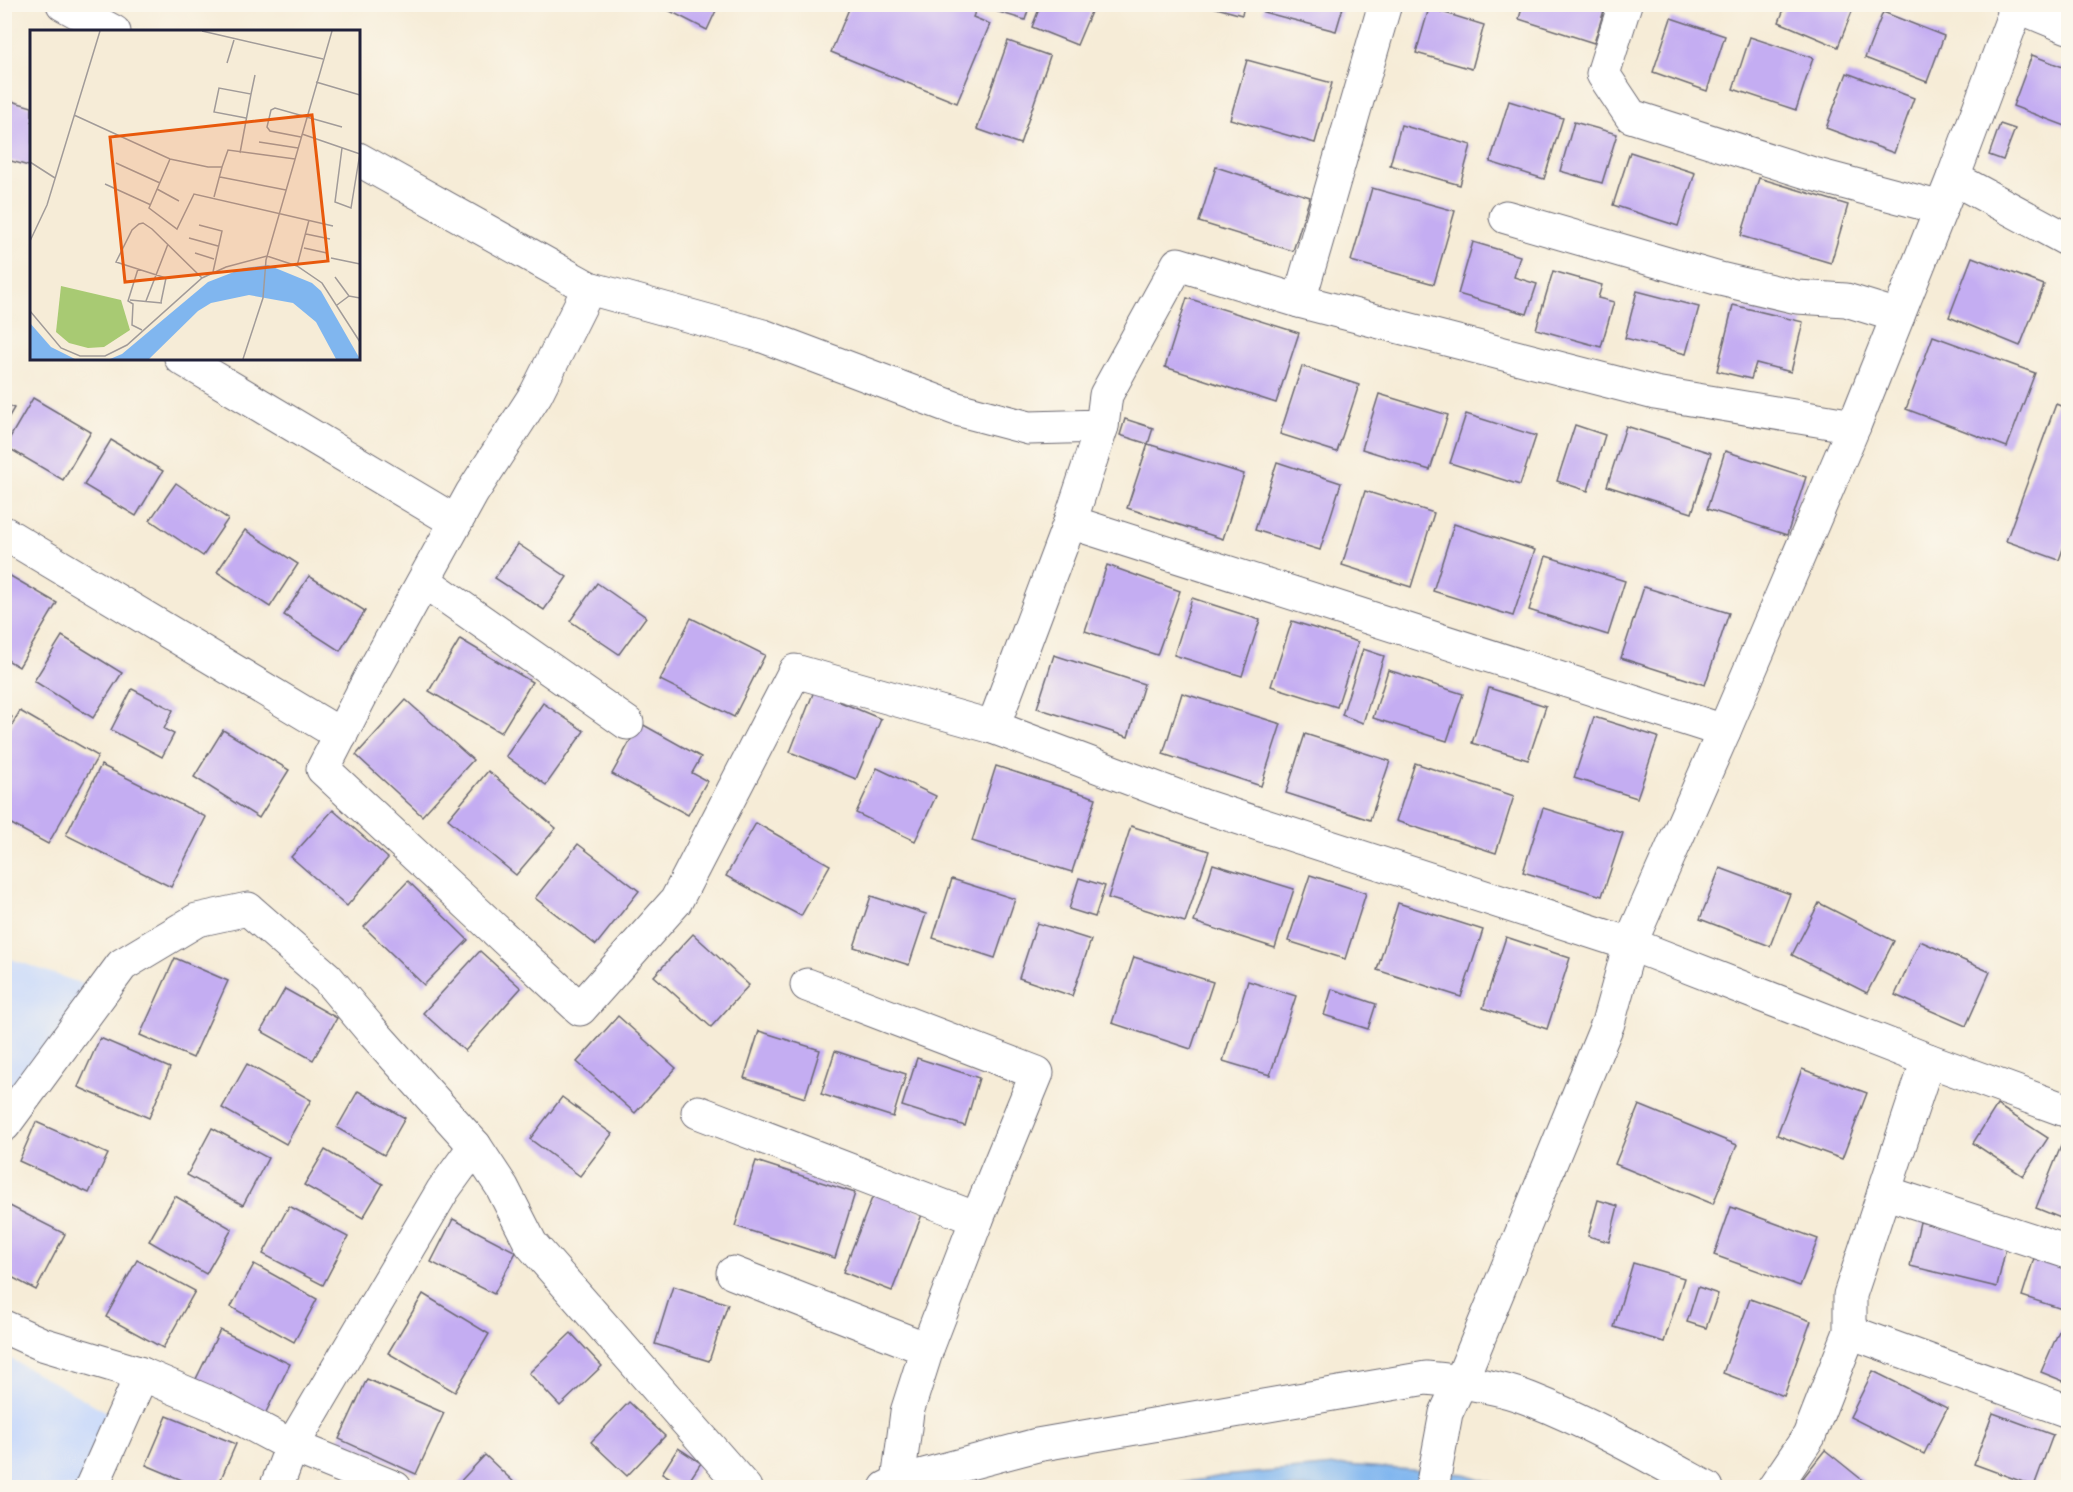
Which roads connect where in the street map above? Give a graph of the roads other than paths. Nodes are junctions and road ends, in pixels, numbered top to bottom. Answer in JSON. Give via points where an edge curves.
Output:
{"nodes":[{"id":1,"x":63,"y":4,"type":"edge"},
{"id":2,"x":1385,"y":4,"type":"edge"},
{"id":3,"x":1625,"y":4,"type":"edge"},
{"id":4,"x":2016,"y":5,"type":"edge"},
{"id":5,"x":2068,"y":27,"type":"edge"},
{"id":6,"x":110,"y":30,"type":"edge"},
{"id":7,"x":360,"y":160,"type":"edge"},
{"id":8,"x":1953,"y":178,"type":"junction"},
{"id":9,"x":1941,"y":208,"type":"junction"},
{"id":10,"x":1506,"y":217,"type":"dead end"},
{"id":11,"x":2068,"y":240,"type":"edge"},
{"id":12,"x":589,"y":288,"type":"junction"},
{"id":13,"x":1299,"y":301,"type":"junction"},
{"id":14,"x":1898,"y":316,"type":"junction"},
{"id":15,"x":184,"y":360,"type":"edge"},
{"id":16,"x":1102,"y":426,"type":"junction"},
{"id":17,"x":1854,"y":426,"type":"junction"},
{"id":18,"x":456,"y":522,"type":"junction"},
{"id":19,"x":1070,"y":522,"type":"junction"},
{"id":20,"x":4,"y":533,"type":"edge"},
{"id":21,"x":424,"y":580,"type":"junction"},
{"id":22,"x":627,"y":723,"type":"dead end"},
{"id":23,"x":993,"y":727,"type":"junction"},
{"id":24,"x":1724,"y":732,"type":"junction"},
{"id":25,"x":341,"y":735,"type":"junction"},
{"id":26,"x":1630,"y":944,"type":"junction"},
{"id":27,"x":807,"y":985,"type":"dead end"},
{"id":28,"x":1928,"y":1060,"type":"junction"},
{"id":29,"x":2068,"y":1111,"type":"edge"},
{"id":30,"x":699,"y":1112,"type":"dead end"},
{"id":31,"x":4,"y":1125,"type":"edge"},
{"id":32,"x":475,"y":1146,"type":"junction"},
{"id":33,"x":1884,"y":1192,"type":"junction"},
{"id":34,"x":976,"y":1219,"type":"junction"},
{"id":35,"x":2068,"y":1252,"type":"edge"},
{"id":36,"x":733,"y":1273,"type":"dead end"},
{"id":37,"x":4,"y":1327,"type":"edge"},
{"id":38,"x":1850,"y":1332,"type":"junction"},
{"id":39,"x":927,"y":1349,"type":"junction"},
{"id":40,"x":142,"y":1374,"type":"junction"},
{"id":41,"x":1461,"y":1381,"type":"junction"},
{"id":42,"x":2068,"y":1411,"type":"edge"},
{"id":43,"x":292,"y":1446,"type":"junction"},
{"id":44,"x":892,"y":1485,"type":"edge"},
{"id":45,"x":91,"y":1488,"type":"edge"},
{"id":46,"x":276,"y":1488,"type":"edge"},
{"id":47,"x":395,"y":1488,"type":"edge"},
{"id":48,"x":745,"y":1488,"type":"edge"},
{"id":49,"x":1432,"y":1488,"type":"edge"},
{"id":50,"x":1707,"y":1488,"type":"edge"},
{"id":51,"x":1774,"y":1488,"type":"edge"}],
"edges":[{"from":1,"to":6,"type":"street"},
{"from":2,"to":13,"type":"street"},
{"from":3,"to":9,"type":"street","via":[[1603,75],[1631,116],[1813,174]]},
{"from":4,"to":5,"type":"street"},
{"from":4,"to":8,"type":"street"},
{"from":7,"to":12,"type":"street"},
{"from":8,"to":9,"type":"street"},
{"from":8,"to":11,"type":"street"},
{"from":9,"to":14,"type":"street"},
{"from":10,"to":14,"type":"street","via":[[1716,278],[1797,297],[1846,300]]},
{"from":12,"to":16,"type":"street","via":[[763,336],[957,409],[1029,428]]},
{"from":12,"to":18,"type":"street","via":[[536,394]]},
{"from":13,"to":16,"type":"street","via":[[1178,264],[1106,395]]},
{"from":13,"to":17,"type":"street","via":[[1655,393]]},
{"from":14,"to":17,"type":"street"},
{"from":15,"to":18,"type":"street"},
{"from":16,"to":19,"type":"street"},
{"from":17,"to":24,"type":"street"},
{"from":18,"to":21,"type":"street"},
{"from":19,"to":23,"type":"street"},
{"from":19,"to":24,"type":"street"},
{"from":20,"to":25,"type":"street"},
{"from":21,"to":22,"type":"street"},
{"from":21,"to":25,"type":"street"},
{"from":23,"to":25,"type":"street","via":[[795,670],[676,901],[580,1009],[323,770]]},
{"from":23,"to":26,"type":"street","via":[[1203,806]]},
{"from":24,"to":26,"type":"street"},
{"from":26,"to":28,"type":"street"},
{"from":26,"to":41,"type":"street","via":[[1608,1023]]},
{"from":27,"to":34,"type":"street","via":[[1037,1073]]},
{"from":28,"to":29,"type":"street"},
{"from":28,"to":33,"type":"street"},
{"from":30,"to":34,"type":"street"},
{"from":31,"to":32,"type":"street","via":[[122,965],[197,920],[248,909],[327,978]]},
{"from":32,"to":43,"type":"street","via":[[443,1190]]},
{"from":32,"to":48,"type":"street","via":[[502,1187],[531,1244]]},
{"from":33,"to":35,"type":"street"},
{"from":33,"to":38,"type":"street","via":[[1850,1295]]},
{"from":34,"to":39,"type":"street"},
{"from":36,"to":39,"type":"street"},
{"from":37,"to":40,"type":"street","via":[[42,1344]]},
{"from":38,"to":42,"type":"street"},
{"from":38,"to":51,"type":"street","via":[[1809,1436]]},
{"from":39,"to":44,"type":"street","via":[[907,1412]]},
{"from":40,"to":43,"type":"street","via":[[217,1406]]},
{"from":40,"to":45,"type":"street"},
{"from":41,"to":44,"type":"street","via":[[1426,1378],[1037,1444]]},
{"from":41,"to":49,"type":"street","via":[[1446,1413]]},
{"from":41,"to":50,"type":"street","via":[[1528,1398]]},
{"from":43,"to":46,"type":"street"},
{"from":43,"to":47,"type":"street"}]}
